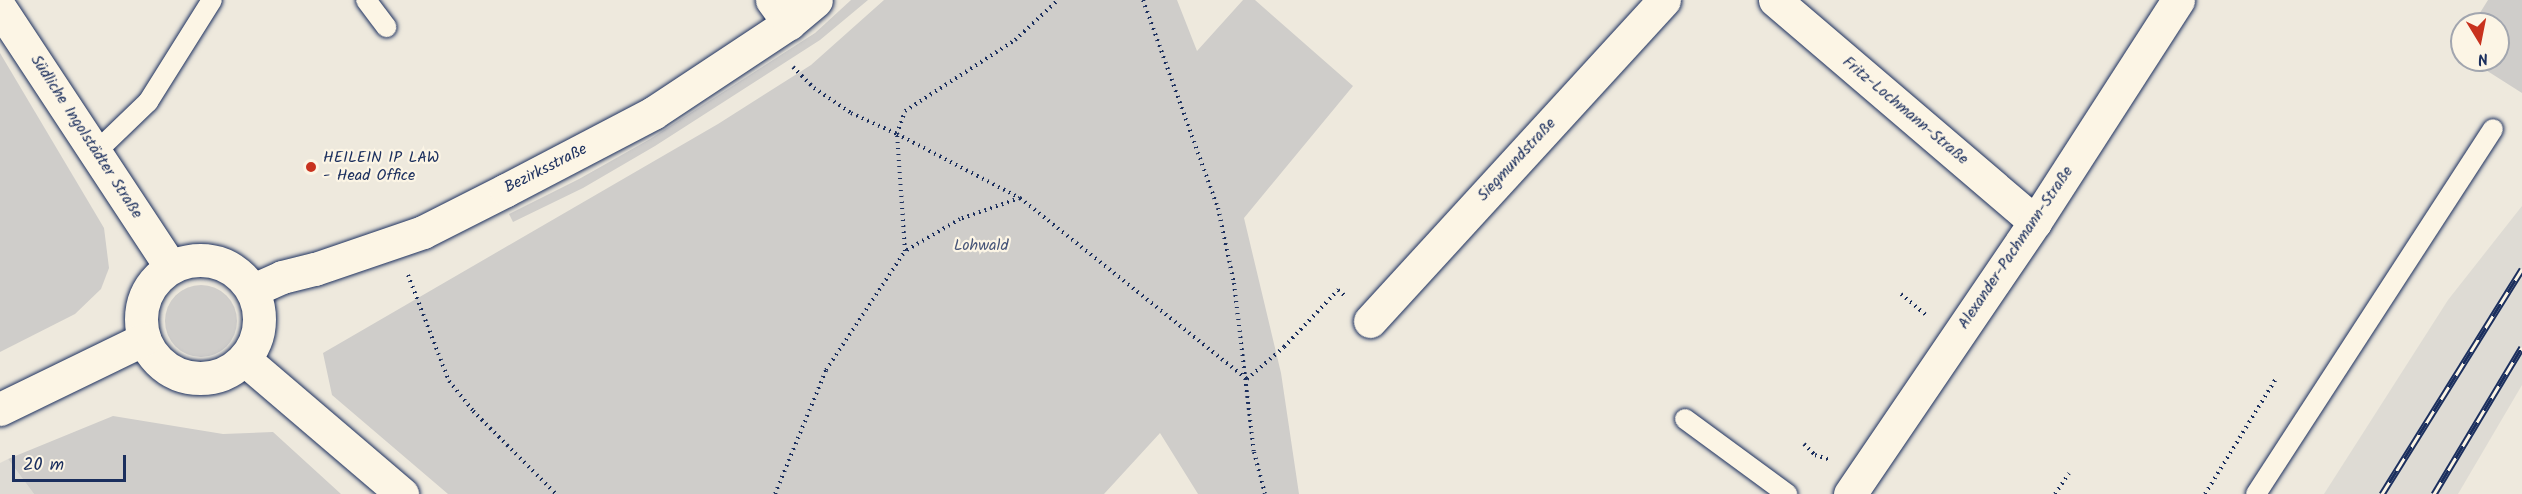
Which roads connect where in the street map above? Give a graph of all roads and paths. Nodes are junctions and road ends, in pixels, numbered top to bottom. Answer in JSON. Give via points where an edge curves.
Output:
{"nodes":[{"id":1,"x":212,"y":0,"type":"edge"},
{"id":2,"x":366,"y":0,"type":"edge"},
{"id":3,"x":816,"y":0,"type":"edge"},
{"id":4,"x":1058,"y":0,"type":"edge"},
{"id":5,"x":1143,"y":0,"type":"edge"},
{"id":6,"x":1664,"y":0,"type":"edge"},
{"id":7,"x":1775,"y":0,"type":"edge"},
{"id":8,"x":2178,"y":0,"type":"edge"},
{"id":9,"x":0,"y":8,"type":"edge"},
{"id":10,"x":780,"y":12,"type":"edge"},
{"id":11,"x":386,"y":27,"type":"dead end"},
{"id":12,"x":793,"y":67,"type":"dead end"},
{"id":13,"x":2493,"y":129,"type":"dead end"},
{"id":14,"x":897,"y":134,"type":"junction"},
{"id":15,"x":97,"y":151,"type":"junction"},
{"id":16,"x":1020,"y":198,"type":"junction"},
{"id":17,"x":2035,"y":222,"type":"junction"},
{"id":18,"x":905,"y":251,"type":"junction"},
{"id":19,"x":171,"y":267,"type":"junction"},
{"id":20,"x":406,"y":271,"type":"dead end"},
{"id":21,"x":253,"y":290,"type":"junction"},
{"id":22,"x":1901,"y":294,"type":"dead end"},
{"id":23,"x":1932,"y":320,"type":"dead end"},
{"id":24,"x":1370,"y":321,"type":"joint"},
{"id":25,"x":144,"y":339,"type":"junction"},
{"id":26,"x":244,"y":359,"type":"junction"},
{"id":27,"x":1247,"y":379,"type":"junction"},
{"id":28,"x":2275,"y":380,"type":"dead end"},
{"id":29,"x":0,"y":409,"type":"edge"},
{"id":30,"x":1685,"y":418,"type":"dead end"},
{"id":31,"x":1804,"y":444,"type":"dead end"},
{"id":32,"x":1833,"y":461,"type":"dead end"},
{"id":33,"x":2069,"y":473,"type":"dead end"},
{"id":34,"x":402,"y":494,"type":"edge"},
{"id":35,"x":556,"y":494,"type":"edge"},
{"id":36,"x":775,"y":494,"type":"edge"},
{"id":37,"x":1265,"y":494,"type":"edge"},
{"id":38,"x":1787,"y":494,"type":"edge"},
{"id":39,"x":1850,"y":494,"type":"edge"},
{"id":40,"x":2055,"y":494,"type":"edge"},
{"id":41,"x":2205,"y":494,"type":"edge"},
{"id":42,"x":2256,"y":494,"type":"edge"}],
"edges":[{"from":1,"to":15,"type":"lane","via":[[148,102]]},
{"from":2,"to":11,"type":"lane"},
{"from":3,"to":10,"type":"street","name":"Bezirksstraße"},
{"from":4,"to":14,"type":"path","via":[[1015,40],[905,111]]},
{"from":5,"to":27,"type":"path","via":[[1218,208],[1234,283]]},
{"from":6,"to":24,"type":"street","name":"Siegmundstraße"},
{"from":7,"to":17,"type":"street","name":"Fritz-Lochmann-Straße"},
{"from":8,"to":17,"type":"street","name":"Alexander-Pachmann-Straße"},
{"from":9,"to":15,"type":"street","name":"Südliche Ingolstädter Straße"},
{"from":10,"to":21,"type":"street","name":"Bezirksstraße","via":[[653,113],[433,226]]},
{"from":12,"to":14,"type":"path","via":[[814,88],[851,114]]},
{"from":13,"to":42,"type":"lane"},
{"from":14,"to":16,"type":"path"},
{"from":14,"to":18,"type":"path"},
{"from":15,"to":19,"type":"street","name":"Südliche Ingolstädter Straße"},
{"from":16,"to":18,"type":"path","via":[[960,219]]},
{"from":16,"to":27,"type":"path"},
{"from":17,"to":39,"type":"street","name":"Alexander-Pachmann-Straße"},
{"from":18,"to":36,"type":"path","via":[[826,370]]},
{"from":19,"to":21,"type":"street","via":[[188,260],[207,259],[241,275]]},
{"from":19,"to":25,"type":"street","via":[[147,291],[141,306]]},
{"from":20,"to":35,"type":"path","via":[[449,381]]},
{"from":21,"to":26,"type":"street","via":[[260,326],[255,344]]},
{"from":22,"to":23,"type":"path"},
{"from":24,"to":27,"type":"path","via":[[1338,290]]},
{"from":25,"to":26,"type":"street","via":[[154,357],[169,370],[188,377],[209,378]]},
{"from":25,"to":29,"type":"street"},
{"from":26,"to":34,"type":"street"},
{"from":27,"to":37,"type":"path","via":[[1254,452]]},
{"from":28,"to":41,"type":"path"},
{"from":30,"to":38,"type":"lane"},
{"from":31,"to":32,"type":"path","via":[[1815,455]]},
{"from":33,"to":40,"type":"path"}]}
